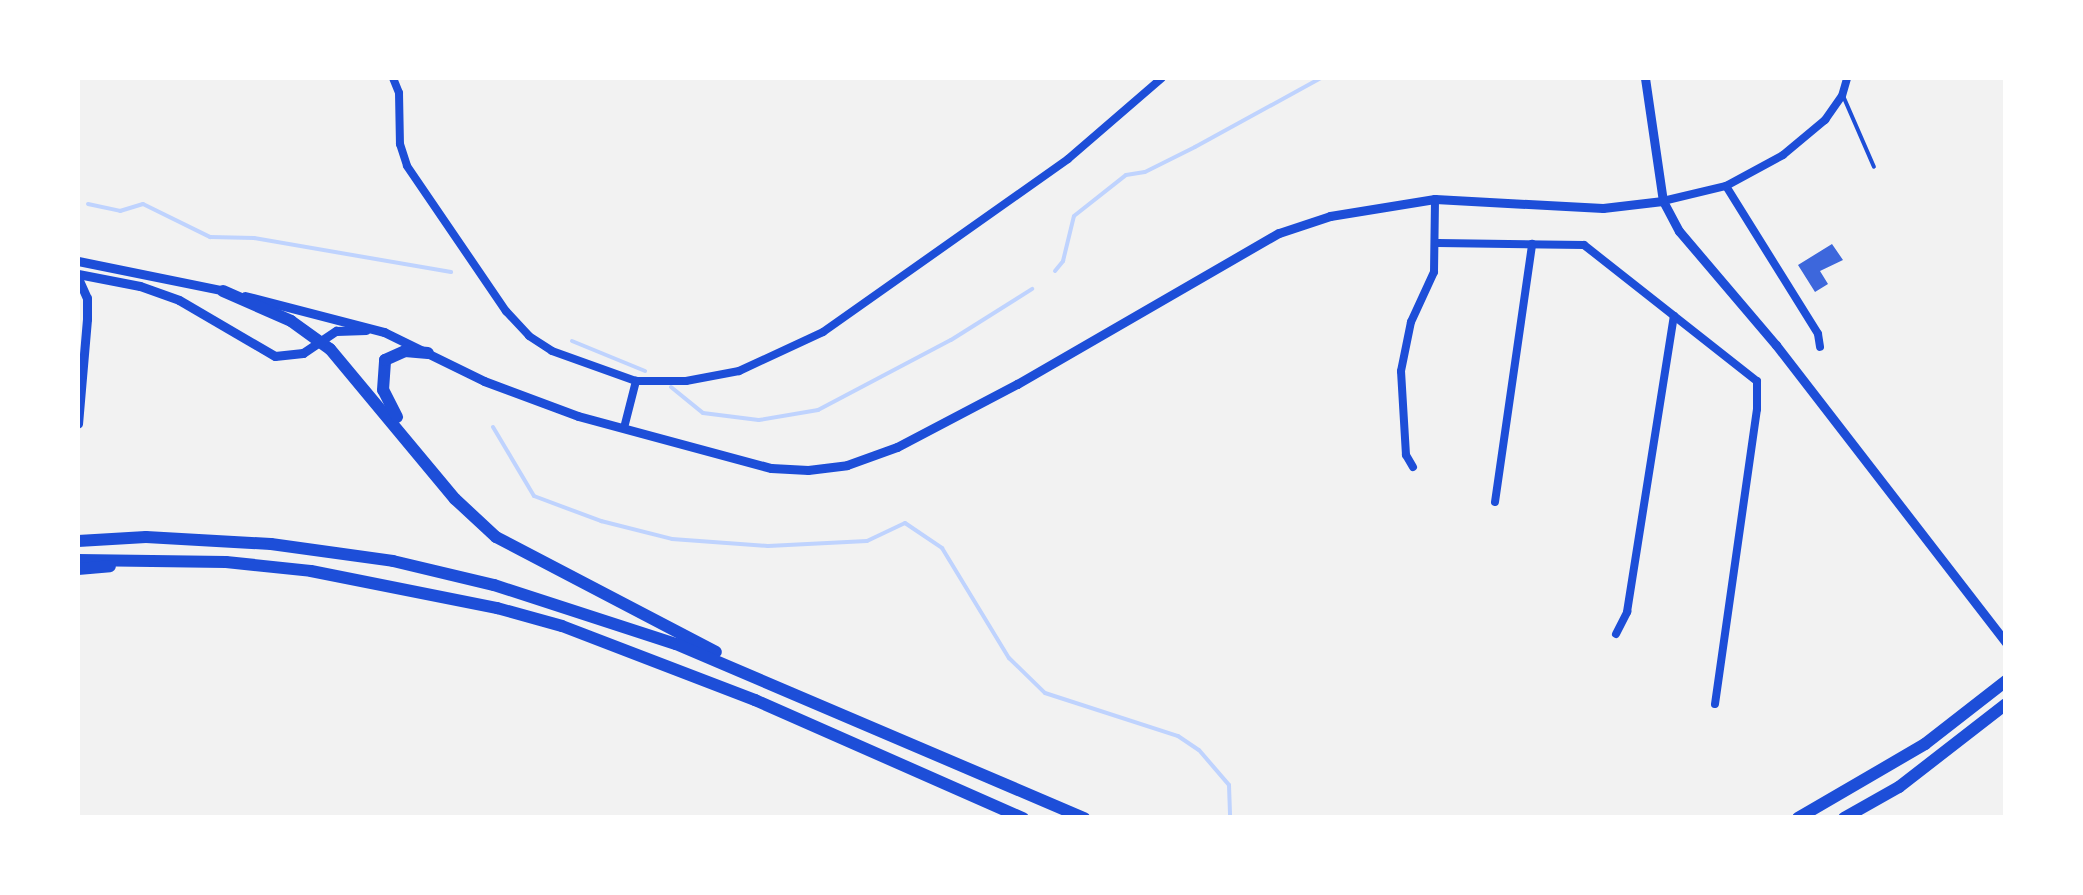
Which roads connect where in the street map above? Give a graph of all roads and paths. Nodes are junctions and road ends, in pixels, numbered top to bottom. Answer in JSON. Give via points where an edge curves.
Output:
{"nodes":[{"id":1,"x":393,"y":78,"type":"edge"},
{"id":2,"x":1162,"y":78,"type":"edge"},
{"id":3,"x":1644,"y":78,"type":"edge"},
{"id":4,"x":1847,"y":78,"type":"edge"},
{"id":5,"x":1842,"y":96,"type":"junction"},
{"id":6,"x":1874,"y":167,"type":"dead end"},
{"id":7,"x":1726,"y":186,"type":"junction"},
{"id":8,"x":1435,"y":199,"type":"junction"},
{"id":9,"x":1663,"y":201,"type":"junction"},
{"id":10,"x":1438,"y":244,"type":"junction"},
{"id":11,"x":1532,"y":244,"type":"junction"},
{"id":12,"x":78,"y":261,"type":"edge"},
{"id":13,"x":78,"y":276,"type":"edge"},
{"id":14,"x":223,"y":291,"type":"junction"},
{"id":15,"x":1674,"y":316,"type":"junction"},
{"id":16,"x":384,"y":332,"type":"junction"},
{"id":17,"x":320,"y":341,"type":"junction"},
{"id":18,"x":1820,"y":347,"type":"dead end"},
{"id":19,"x":428,"y":353,"type":"junction"},
{"id":20,"x":636,"y":381,"type":"junction"},
{"id":21,"x":78,"y":386,"type":"edge"},
{"id":22,"x":79,"y":394,"type":"edge"},
{"id":23,"x":78,"y":424,"type":"edge"},
{"id":24,"x":624,"y":428,"type":"junction"},
{"id":25,"x":412,"y":445,"type":"junction"},
{"id":26,"x":1413,"y":467,"type":"dead end"},
{"id":27,"x":1494,"y":502,"type":"dead end"},
{"id":28,"x":78,"y":540,"type":"edge"},
{"id":29,"x":78,"y":560,"type":"edge"},
{"id":30,"x":170,"y":560,"type":"junction"},
{"id":31,"x":78,"y":569,"type":"edge"},
{"id":32,"x":1616,"y":634,"type":"dead end"},
{"id":33,"x":2006,"y":643,"type":"edge"},
{"id":34,"x":2004,"y":682,"type":"edge"},
{"id":35,"x":778,"y":686,"type":"junction"},
{"id":36,"x":1716,"y":704,"type":"dead end"},
{"id":37,"x":2006,"y":704,"type":"edge"},
{"id":38,"x":1024,"y":818,"type":"edge"},
{"id":39,"x":1084,"y":818,"type":"edge"},
{"id":40,"x":1798,"y":818,"type":"edge"},
{"id":41,"x":1844,"y":818,"type":"edge"}],
"edges":[{"from":1,"to":20,"type":"street","via":[[407,166],[506,310],[552,351]]},
{"from":2,"to":20,"type":"street","via":[[1068,158],[823,332],[739,371],[686,382]]},
{"from":3,"to":9,"type":"street"},
{"from":4,"to":5,"type":"street"},
{"from":5,"to":6,"type":"lane"},
{"from":5,"to":7,"type":"street","via":[[1783,155]]},
{"from":7,"to":9,"type":"street"},
{"from":7,"to":18,"type":"street"},
{"from":8,"to":9,"type":"street","via":[[1572,207]]},
{"from":8,"to":10,"type":"street"},
{"from":8,"to":24,"type":"street","via":[[1366,208],[1279,232],[961,416],[848,465],[771,468]]},
{"from":9,"to":33,"type":"street","via":[[1679,230],[1776,344]]},
{"from":10,"to":11,"type":"street"},
{"from":10,"to":26,"type":"street","via":[[1401,370],[1406,455]]},
{"from":11,"to":15,"type":"street","via":[[1597,251]]},
{"from":11,"to":27,"type":"street"},
{"from":12,"to":14,"type":"street"},
{"from":13,"to":17,"type":"street","via":[[179,300],[276,356],[295,356]]},
{"from":13,"to":22,"type":"street","via":[[87,319]]},
{"from":14,"to":16,"type":"street"},
{"from":14,"to":17,"type":"highway"},
{"from":15,"to":32,"type":"street","via":[[1627,612]]},
{"from":15,"to":36,"type":"street","via":[[1756,381]]},
{"from":16,"to":17,"type":"street","via":[[336,331]]},
{"from":16,"to":19,"type":"street"},
{"from":17,"to":25,"type":"highway"},
{"from":19,"to":24,"type":"street","via":[[530,400]]},
{"from":19,"to":25,"type":"highway","via":[[396,353],[382,367],[383,390]]},
{"from":20,"to":24,"type":"street"},
{"from":21,"to":22,"type":"street"},
{"from":22,"to":23,"type":"street"},
{"from":25,"to":35,"type":"highway","via":[[496,537]]},
{"from":28,"to":35,"type":"highway","via":[[232,540],[452,573],[592,614]]},
{"from":29,"to":30,"type":"highway"},
{"from":30,"to":31,"type":"highway"},
{"from":30,"to":38,"type":"highway","via":[[353,577],[562,626],[754,700]]},
{"from":34,"to":40,"type":"highway","via":[[1924,744]]},
{"from":35,"to":39,"type":"highway"},
{"from":37,"to":41,"type":"highway","via":[[1899,787]]}]}
